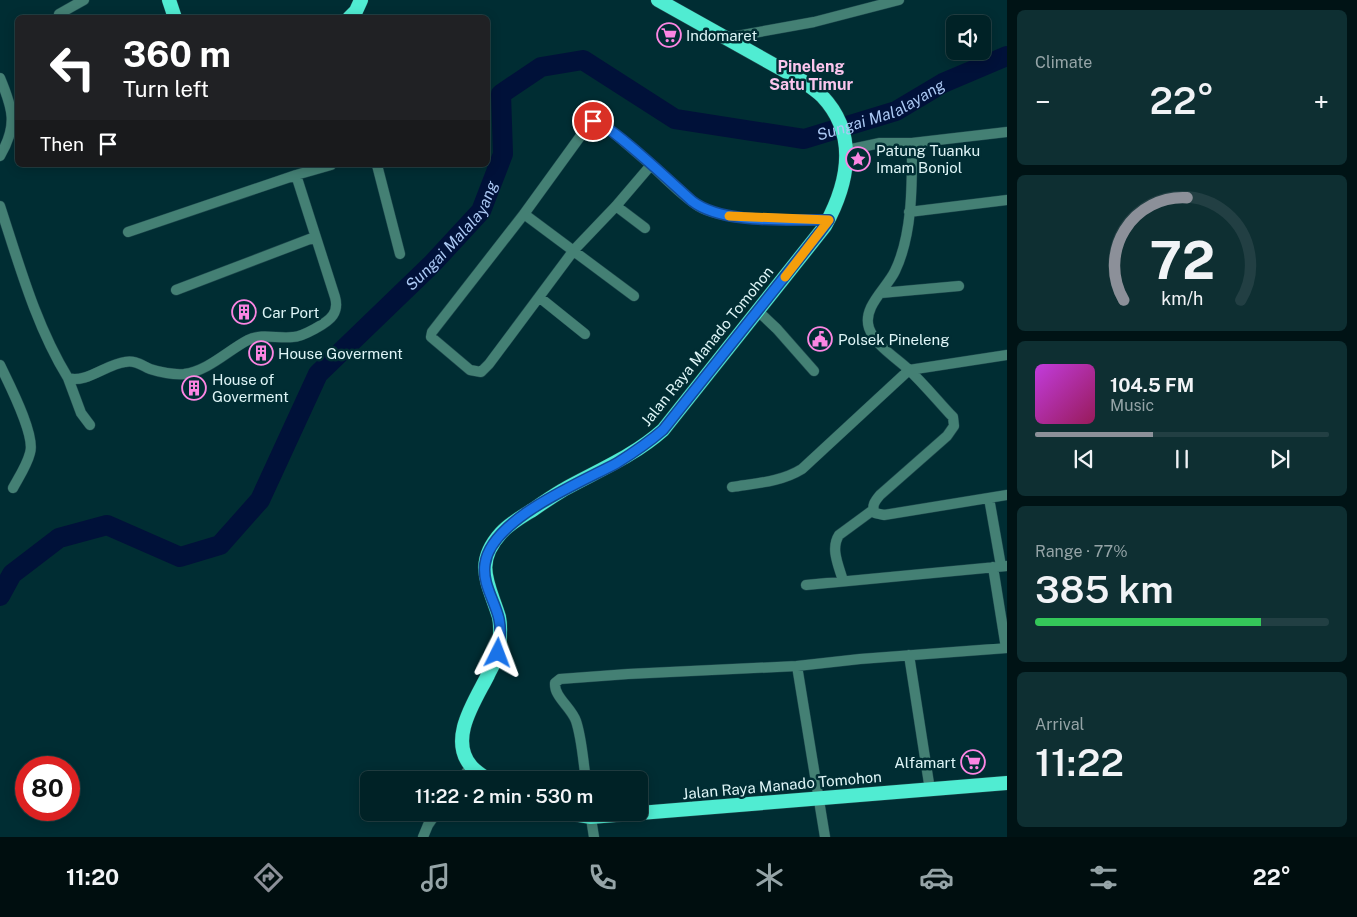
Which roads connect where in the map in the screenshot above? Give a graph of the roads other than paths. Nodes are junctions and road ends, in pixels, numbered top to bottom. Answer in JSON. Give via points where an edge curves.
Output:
{"nodes":[{"id":1,"x":84,"y":0,"type":"edge"},
{"id":2,"x":169,"y":0,"type":"edge"},
{"id":3,"x":361,"y":0,"type":"edge"},
{"id":4,"x":658,"y":0,"type":"edge"},
{"id":5,"x":899,"y":0,"type":"edge"},
{"id":6,"x":59,"y":14,"type":"dead end"},
{"id":7,"x":174,"y":15,"type":"edge"},
{"id":8,"x":352,"y":15,"type":"edge"},
{"id":9,"x":726,"y":38,"type":"junction"},
{"id":10,"x":0,"y":78,"type":"edge"},
{"id":11,"x":1007,"y":132,"type":"edge"},
{"id":12,"x":912,"y":142,"type":"junction"},
{"id":13,"x":846,"y":145,"type":"junction"},
{"id":14,"x":0,"y":156,"type":"edge"},
{"id":15,"x":651,"y":165,"type":"junction"},
{"id":16,"x":324,"y":167,"type":"edge"},
{"id":17,"x":378,"y":167,"type":"edge"},
{"id":18,"x":296,"y":175,"type":"junction"},
{"id":19,"x":1007,"y":200,"type":"edge"},
{"id":20,"x":0,"y":206,"type":"edge"},
{"id":21,"x":616,"y":206,"type":"junction"},
{"id":22,"x":909,"y":212,"type":"junction"},
{"id":23,"x":524,"y":214,"type":"junction"},
{"id":24,"x":829,"y":220,"type":"junction"},
{"id":25,"x":645,"y":228,"type":"dead end"},
{"id":26,"x":128,"y":232,"type":"dead end"},
{"id":27,"x":315,"y":237,"type":"junction"},
{"id":28,"x":574,"y":250,"type":"junction"},
{"id":29,"x":400,"y":254,"type":"dead end"},
{"id":30,"x":959,"y":286,"type":"dead end"},
{"id":31,"x":176,"y":290,"type":"dead end"},
{"id":32,"x":881,"y":293,"type":"junction"},
{"id":33,"x":634,"y":296,"type":"dead end"},
{"id":34,"x":539,"y":298,"type":"junction"},
{"id":35,"x":758,"y":311,"type":"junction"},
{"id":36,"x":585,"y":334,"type":"dead end"},
{"id":37,"x":1007,"y":355,"type":"edge"},
{"id":38,"x":0,"y":365,"type":"edge"},
{"id":39,"x":909,"y":370,"type":"junction"},
{"id":40,"x":814,"y":371,"type":"dead end"},
{"id":41,"x":68,"y":378,"type":"junction"},
{"id":42,"x":90,"y":425,"type":"dead end"},
{"id":43,"x":732,"y":487,"type":"dead end"},
{"id":44,"x":13,"y":488,"type":"dead end"},
{"id":45,"x":1007,"y":496,"type":"edge"},
{"id":46,"x":989,"y":498,"type":"junction"},
{"id":47,"x":873,"y":510,"type":"junction"},
{"id":48,"x":1001,"y":566,"type":"edge"},
{"id":49,"x":843,"y":581,"type":"junction"},
{"id":50,"x":806,"y":585,"type":"dead end"},
{"id":51,"x":1007,"y":648,"type":"edge"},
{"id":52,"x":909,"y":655,"type":"junction"},
{"id":53,"x":797,"y":666,"type":"junction"},
{"id":54,"x":471,"y":766,"type":"junction"},
{"id":55,"x":467,"y":771,"type":"edge"},
{"id":56,"x":477,"y":771,"type":"edge"},
{"id":57,"x":584,"y":771,"type":"edge"},
{"id":58,"x":1007,"y":784,"type":"edge"},
{"id":59,"x":930,"y":790,"type":"junction"},
{"id":60,"x":819,"y":799,"type":"junction"},
{"id":61,"x":648,"y":811,"type":"edge"},
{"id":62,"x":431,"y":821,"type":"edge"},
{"id":63,"x":592,"y":821,"type":"edge"},
{"id":64,"x":423,"y":837,"type":"edge"},
{"id":65,"x":594,"y":837,"type":"edge"},
{"id":66,"x":825,"y":837,"type":"edge"}],
"edges":[{"from":1,"to":6,"type":"street"},
{"from":2,"to":7,"type":"highway"},
{"from":3,"to":8,"type":"highway"},
{"from":4,"to":9,"type":"highway","name":"Jalan Raya Manado Tomohon"},
{"from":5,"to":9,"type":"street","via":[[814,22]]},
{"from":9,"to":13,"type":"highway","name":"Jalan Raya Manado Tomohon","via":[[821,94],[836,115]]},
{"from":10,"to":14,"type":"street","via":[[13,124]]},
{"from":11,"to":12,"type":"street"},
{"from":12,"to":13,"type":"street"},
{"from":12,"to":22,"type":"street"},
{"from":13,"to":24,"type":"highway","name":"Jalan Raya Manado Tomohon","via":[[847,165],[841,192]]},
{"from":15,"to":21,"type":"street"},
{"from":15,"to":23,"type":"street","via":[[616,134],[593,121]]},
{"from":15,"to":24,"type":"street","via":[[692,201],[712,212],[745,218]]},
{"from":16,"to":18,"type":"street"},
{"from":17,"to":29,"type":"street"},
{"from":18,"to":26,"type":"street"},
{"from":18,"to":27,"type":"street"},
{"from":19,"to":22,"type":"street"},
{"from":20,"to":41,"type":"street","via":[[35,308]]},
{"from":21,"to":25,"type":"street"},
{"from":21,"to":28,"type":"street"},
{"from":22,"to":32,"type":"street","via":[[900,259]]},
{"from":23,"to":28,"type":"street"},
{"from":23,"to":34,"type":"street","via":[[431,337],[470,370],[481,372]]},
{"from":24,"to":35,"type":"highway","name":"Jalan Raya Manado Tomohon"},
{"from":27,"to":31,"type":"street"},
{"from":27,"to":41,"type":"street","via":[[337,307],[333,316],[321,324],[296,337],[248,340],[204,367],[185,374],[152,370],[131,361],[80,379]]},
{"from":28,"to":33,"type":"street"},
{"from":28,"to":34,"type":"street"},
{"from":30,"to":32,"type":"street"},
{"from":32,"to":39,"type":"street","via":[[870,309],[868,327],[880,344]]},
{"from":34,"to":36,"type":"street"},
{"from":35,"to":40,"type":"street"},
{"from":35,"to":54,"type":"highway","name":"Jalan Raya Manado Tomohon","via":[[654,438],[514,522],[492,545],[484,573],[500,620],[500,648],[463,729],[463,748]]},
{"from":37,"to":39,"type":"street"},
{"from":38,"to":44,"type":"street","via":[[20,409],[31,451]]},
{"from":39,"to":43,"type":"street","via":[[802,469],[772,481]]},
{"from":39,"to":47,"type":"street","via":[[953,417],[954,426],[880,496]]},
{"from":41,"to":42,"type":"street","via":[[81,413]]},
{"from":45,"to":46,"type":"street"},
{"from":46,"to":47,"type":"street","via":[[884,515]]},
{"from":46,"to":48,"type":"street"},
{"from":47,"to":49,"type":"street","via":[[836,540],[834,550]]},
{"from":48,"to":49,"type":"street"},
{"from":48,"to":51,"type":"street"},
{"from":49,"to":50,"type":"street"},
{"from":51,"to":52,"type":"street"},
{"from":52,"to":53,"type":"street"},
{"from":52,"to":59,"type":"street"},
{"from":53,"to":57,"type":"street","via":[[557,680],[557,692],[576,721]]},
{"from":53,"to":60,"type":"street"},
{"from":54,"to":55,"type":"street"},
{"from":54,"to":56,"type":"highway"},
{"from":58,"to":59,"type":"highway","name":"Jalan Raya Manado Tomohon"},
{"from":59,"to":60,"type":"highway","name":"Jalan Raya Manado Tomohon"},
{"from":60,"to":61,"type":"highway","name":"Jalan Raya Manado Tomohon"},
{"from":60,"to":66,"type":"street"},
{"from":62,"to":64,"type":"street"},
{"from":63,"to":65,"type":"street"}]}
